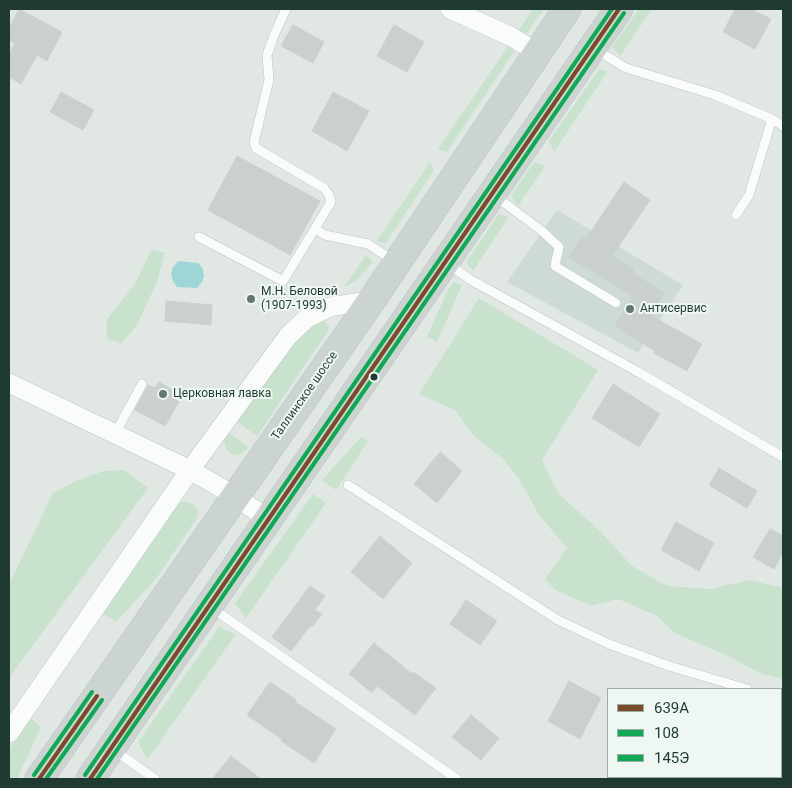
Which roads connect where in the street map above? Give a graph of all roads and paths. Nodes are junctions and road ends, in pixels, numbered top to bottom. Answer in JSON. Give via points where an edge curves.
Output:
{"nodes":[{"id":1,"x":286,"y":9,"type":"edge"},
{"id":2,"x":450,"y":9,"type":"edge"},
{"id":3,"x":567,"y":9,"type":"edge"},
{"id":4,"x":619,"y":9,"type":"edge"},
{"id":5,"x":593,"y":48,"type":"junction"},
{"id":6,"x":538,"y":53,"type":"junction"},
{"id":7,"x":772,"y":119,"type":"junction"},
{"id":8,"x":783,"y":126,"type":"edge"},
{"id":9,"x":492,"y":195,"type":"junction"},
{"id":10,"x":736,"y":215,"type":"dead end"},
{"id":11,"x":315,"y":229,"type":"junction"},
{"id":12,"x":199,"y":236,"type":"dead end"},
{"id":13,"x":397,"y":263,"type":"junction"},
{"id":14,"x":446,"y":263,"type":"junction"},
{"id":15,"x":372,"y":300,"type":"junction"},
{"id":16,"x":616,"y":304,"type":"dead end"},
{"id":17,"x":9,"y":383,"type":"edge"},
{"id":18,"x":142,"y":384,"type":"dead end"},
{"id":19,"x":115,"y":434,"type":"junction"},
{"id":20,"x":783,"y":457,"type":"edge"},
{"id":21,"x":190,"y":470,"type":"junction"},
{"id":22,"x":348,"y":485,"type":"dead end"},
{"id":23,"x":235,"y":496,"type":"junction"},
{"id":24,"x":269,"y":520,"type":"junction"},
{"id":25,"x":209,"y":606,"type":"junction"},
{"id":26,"x":744,"y":688,"type":"edge"},
{"id":27,"x":9,"y":732,"type":"edge"},
{"id":28,"x":112,"y":748,"type":"junction"},
{"id":29,"x":38,"y":779,"type":"edge"},
{"id":30,"x":90,"y":779,"type":"edge"},
{"id":31,"x":155,"y":779,"type":"edge"},
{"id":32,"x":457,"y":779,"type":"edge"}],
"edges":[{"from":1,"to":11,"type":"lane","via":[[267,55],[269,80],[254,142],[256,148],[329,194],[331,202]]},
{"from":2,"to":6,"type":"street","via":[[510,36]]},
{"from":3,"to":6,"type":"main road","name":"Таллинское шоссе"},
{"from":4,"to":5,"type":"main road"},
{"from":5,"to":7,"type":"lane","via":[[626,68],[715,95]]},
{"from":5,"to":9,"type":"main road"},
{"from":6,"to":13,"type":"main road","name":"Таллинское шоссе"},
{"from":7,"to":8,"type":"lane"},
{"from":7,"to":10,"type":"lane","via":[[749,195]]},
{"from":9,"to":14,"type":"main road"},
{"from":9,"to":16,"type":"lane","via":[[559,247],[555,266]]},
{"from":11,"to":12,"type":"lane","via":[[283,282]]},
{"from":11,"to":13,"type":"lane","via":[[325,235],[368,244]]},
{"from":13,"to":15,"type":"main road","name":"Таллинское шоссе"},
{"from":14,"to":20,"type":"lane","via":[[484,288],[640,372]]},
{"from":14,"to":24,"type":"main road"},
{"from":15,"to":21,"type":"street","via":[[330,307],[307,318],[288,336]]},
{"from":15,"to":23,"type":"main road","name":"Таллинское шоссе"},
{"from":17,"to":19,"type":"street"},
{"from":18,"to":19,"type":"lane"},
{"from":19,"to":21,"type":"street"},
{"from":21,"to":23,"type":"street"},
{"from":21,"to":27,"type":"street"},
{"from":22,"to":26,"type":"lane","via":[[558,620],[609,644],[669,666]]},
{"from":23,"to":24,"type":"street"},
{"from":23,"to":29,"type":"main road","name":"Таллинское шоссе"},
{"from":24,"to":25,"type":"main road"},
{"from":25,"to":28,"type":"main road"},
{"from":25,"to":32,"type":"lane"},
{"from":28,"to":30,"type":"main road"},
{"from":28,"to":31,"type":"lane"}]}
